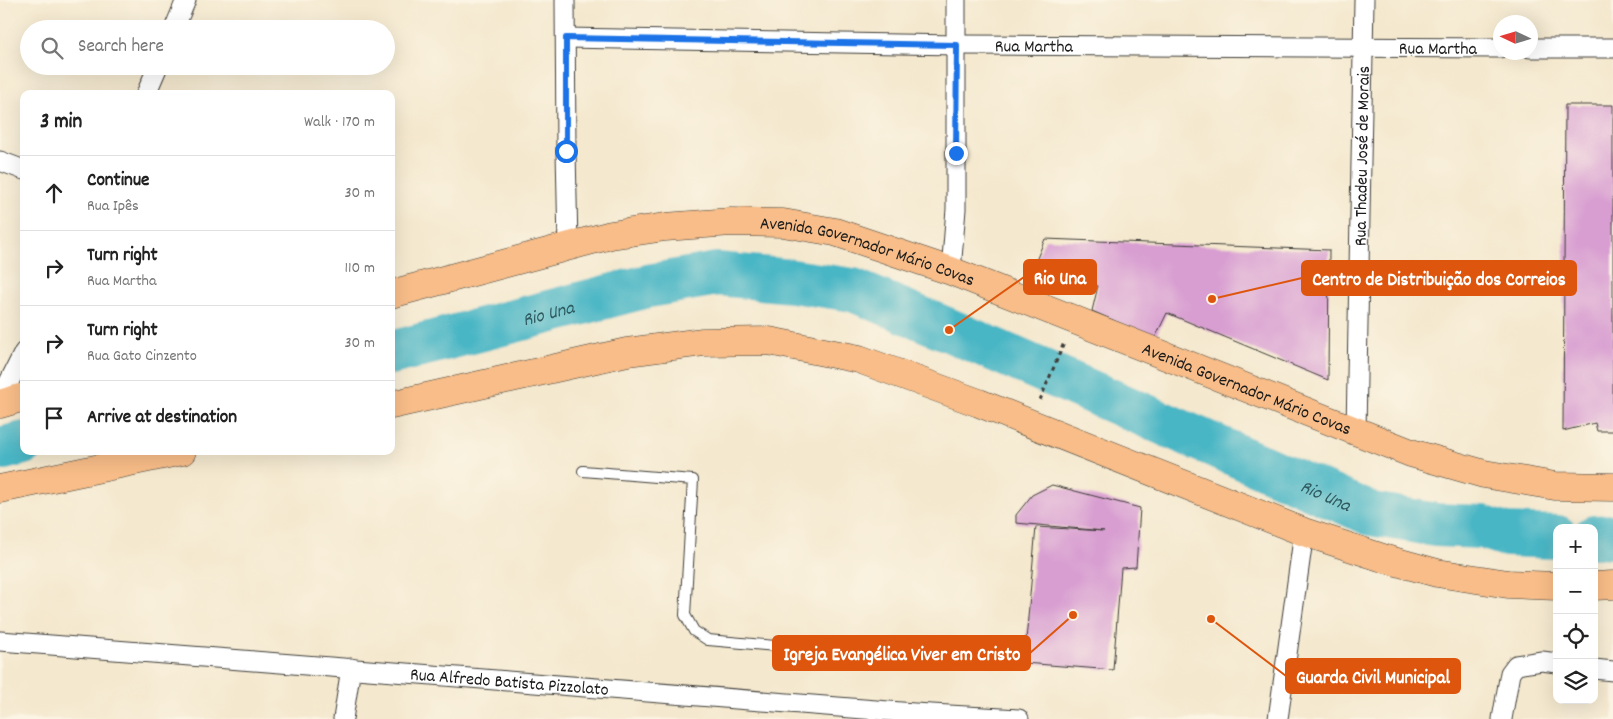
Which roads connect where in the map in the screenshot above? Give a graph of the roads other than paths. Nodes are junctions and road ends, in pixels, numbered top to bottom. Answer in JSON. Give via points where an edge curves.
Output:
{"nodes":[{"id":1,"x":186,"y":0,"type":"edge"},
{"id":2,"x":565,"y":0,"type":"edge"},
{"id":3,"x":956,"y":0,"type":"edge"},
{"id":4,"x":1364,"y":0,"type":"edge"},
{"id":5,"x":178,"y":20,"type":"edge"},
{"id":6,"x":566,"y":38,"type":"junction"},
{"id":7,"x":957,"y":45,"type":"junction"},
{"id":8,"x":1365,"y":47,"type":"junction"},
{"id":9,"x":1493,"y":48,"type":"edge"},
{"id":10,"x":1538,"y":48,"type":"edge"},
{"id":11,"x":1613,"y":48,"type":"edge"},
{"id":12,"x":154,"y":75,"type":"edge"},
{"id":13,"x":148,"y":90,"type":"edge"},
{"id":14,"x":0,"y":161,"type":"edge"},
{"id":15,"x":20,"y":168,"type":"edge"},
{"id":16,"x":568,"y":245,"type":"junction"},
{"id":17,"x":951,"y":271,"type":"junction"},
{"id":18,"x":395,"y":293,"type":"edge"},
{"id":19,"x":20,"y":360,"type":"edge"},
{"id":20,"x":20,"y":398,"type":"edge"},
{"id":21,"x":0,"y":400,"type":"edge"},
{"id":22,"x":0,"y":404,"type":"edge"},
{"id":23,"x":395,"y":404,"type":"edge"},
{"id":24,"x":1356,"y":432,"type":"junction"},
{"id":25,"x":163,"y":455,"type":"edge"},
{"id":26,"x":583,"y":471,"type":"dead end"},
{"id":27,"x":1613,"y":487,"type":"edge"},
{"id":28,"x":0,"y":489,"type":"edge"},
{"id":29,"x":1304,"y":532,"type":"junction"},
{"id":30,"x":1613,"y":585,"type":"edge"},
{"id":31,"x":1553,"y":586,"type":"edge"},
{"id":32,"x":1598,"y":586,"type":"edge"},
{"id":33,"x":0,"y":641,"type":"edge"},
{"id":34,"x":889,"y":656,"type":"dead end"},
{"id":35,"x":1553,"y":662,"type":"edge"},
{"id":36,"x":351,"y":668,"type":"junction"},
{"id":37,"x":1598,"y":669,"type":"edge"},
{"id":38,"x":1613,"y":671,"type":"edge"},
{"id":39,"x":914,"y":716,"type":"edge"},
{"id":40,"x":343,"y":719,"type":"edge"},
{"id":41,"x":1019,"y":719,"type":"edge"},
{"id":42,"x":1278,"y":719,"type":"edge"},
{"id":43,"x":1502,"y":719,"type":"edge"}],
"edges":[{"from":1,"to":5,"type":"street"},
{"from":2,"to":6,"type":"street"},
{"from":3,"to":7,"type":"street"},
{"from":4,"to":8,"type":"street","name":"Rua Thadeu José de Morais"},
{"from":6,"to":7,"type":"street","name":"Rua Martha"},
{"from":6,"to":16,"type":"street"},
{"from":7,"to":8,"type":"street","name":"Rua Martha"},
{"from":7,"to":17,"type":"street","via":[[956,209]]},
{"from":8,"to":9,"type":"street","name":"Rua Martha"},
{"from":8,"to":24,"type":"street","name":"Rua Thadeu José de Morais"},
{"from":10,"to":11,"type":"street"},
{"from":12,"to":13,"type":"street"},
{"from":14,"to":15,"type":"street"},
{"from":16,"to":17,"type":"highway","name":"Avenida Governador Mário Covas","via":[[666,227],[731,222],[783,223],[835,232]]},
{"from":16,"to":18,"type":"highway","name":"Avenida Governador Mário Covas"},
{"from":17,"to":24,"type":"highway","name":"Avenida Governador Mário Covas"},
{"from":19,"to":21,"type":"street"},
{"from":20,"to":22,"type":"highway"},
{"from":23,"to":29,"type":"highway","via":[[627,352],[704,342],[770,341],[859,359]]},
{"from":24,"to":27,"type":"highway","name":"Avenida Governador Mário Covas","via":[[1411,453],[1484,474],[1555,486]]},
{"from":25,"to":28,"type":"highway"},
{"from":26,"to":34,"type":"lane","via":[[693,480],[685,616],[694,631],[708,640]]},
{"from":29,"to":31,"type":"highway","via":[[1437,573],[1508,584]]},
{"from":29,"to":42,"type":"street"},
{"from":30,"to":32,"type":"highway"},
{"from":33,"to":36,"type":"street","name":"Rua Alfredo Batista Pizzolato"},
{"from":35,"to":43,"type":"street","via":[[1516,665],[1510,673]]},
{"from":36,"to":39,"type":"street","name":"Rua Alfredo Batista Pizzolato"},
{"from":36,"to":40,"type":"street"},
{"from":37,"to":38,"type":"street"},
{"from":39,"to":41,"type":"street","name":"Rua Alfredo Batista Pizzolato"}]}
